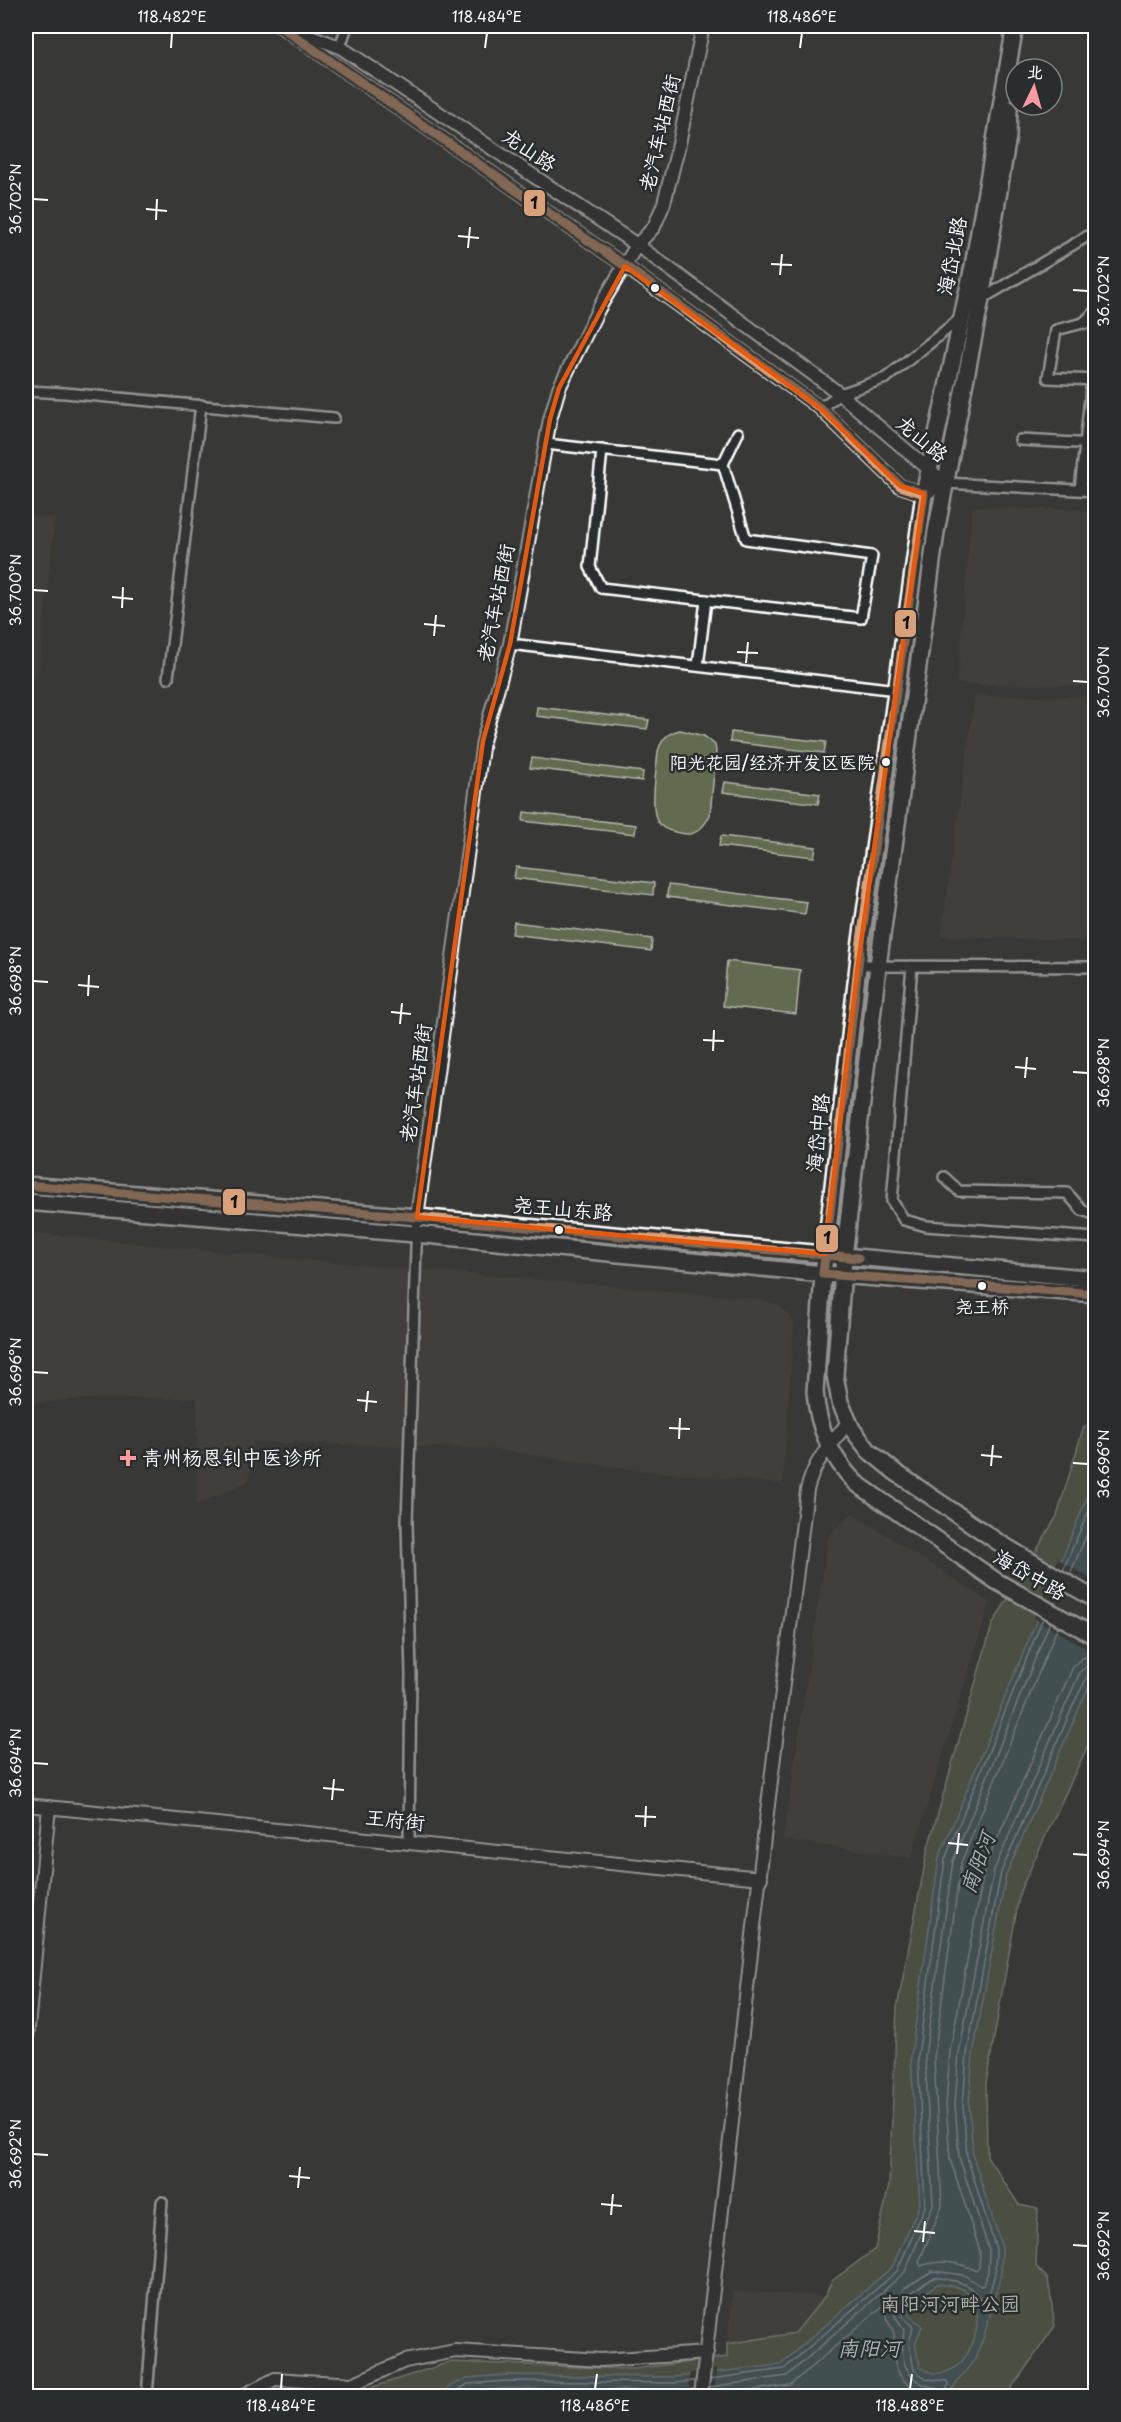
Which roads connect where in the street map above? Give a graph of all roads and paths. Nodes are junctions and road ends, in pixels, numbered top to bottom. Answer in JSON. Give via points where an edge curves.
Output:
{"nodes":[{"id":1,"x":279,"y":26,"type":"edge"},
{"id":2,"x":284,"y":26,"type":"edge"},
{"id":3,"x":347,"y":26,"type":"edge"},
{"id":4,"x":703,"y":26,"type":"edge"},
{"id":5,"x":1015,"y":26,"type":"edge"},
{"id":6,"x":1021,"y":26,"type":"edge"},
{"id":7,"x":340,"y":47,"type":"junction"},
{"id":8,"x":1095,"y":231,"type":"edge"},
{"id":9,"x":637,"y":245,"type":"junction"},
{"id":10,"x":625,"y":266,"type":"junction"},
{"id":11,"x":981,"y":299,"type":"junction"},
{"id":12,"x":1095,"y":311,"type":"edge"},
{"id":13,"x":961,"y":318,"type":"junction"},
{"id":14,"x":1083,"y":323,"type":"junction"},
{"id":15,"x":1095,"y":324,"type":"edge"},
{"id":16,"x":1094,"y":380,"type":"edge"},
{"id":17,"x":26,"y":391,"type":"edge"},
{"id":18,"x":840,"y":394,"type":"junction"},
{"id":19,"x":201,"y":405,"type":"junction"},
{"id":20,"x":820,"y":408,"type":"junction"},
{"id":21,"x":334,"y":418,"type":"dead end"},
{"id":22,"x":738,"y":433,"type":"dead end"},
{"id":23,"x":1020,"y":440,"type":"dead end"},
{"id":24,"x":546,"y":444,"type":"junction"},
{"id":25,"x":1095,"y":444,"type":"edge"},
{"id":26,"x":602,"y":450,"type":"junction"},
{"id":27,"x":723,"y":464,"type":"junction"},
{"id":28,"x":928,"y":471,"type":"junction"},
{"id":29,"x":945,"y":483,"type":"junction"},
{"id":30,"x":1080,"y":490,"type":"junction"},
{"id":31,"x":1095,"y":491,"type":"edge"},
{"id":32,"x":924,"y":494,"type":"junction"},
{"id":33,"x":706,"y":600,"type":"junction"},
{"id":34,"x":510,"y":644,"type":"junction"},
{"id":35,"x":698,"y":666,"type":"junction"},
{"id":36,"x":168,"y":678,"type":"dead end"},
{"id":37,"x":897,"y":690,"type":"junction"},
{"id":38,"x":858,"y":963,"type":"junction"},
{"id":39,"x":878,"y":966,"type":"junction"},
{"id":40,"x":912,"y":966,"type":"junction"},
{"id":41,"x":1095,"y":967,"type":"edge"},
{"id":42,"x":944,"y":1177,"type":"dead end"},
{"id":43,"x":26,"y":1185,"type":"edge"},
{"id":44,"x":26,"y":1202,"type":"edge"},
{"id":45,"x":1095,"y":1215,"type":"edge"},
{"id":46,"x":417,"y":1216,"type":"junction"},
{"id":47,"x":415,"y":1234,"type":"junction"},
{"id":48,"x":1095,"y":1238,"type":"edge"},
{"id":49,"x":825,"y":1254,"type":"junction"},
{"id":50,"x":844,"y":1257,"type":"junction"},
{"id":51,"x":823,"y":1274,"type":"junction"},
{"id":52,"x":842,"y":1275,"type":"junction"},
{"id":53,"x":1095,"y":1279,"type":"edge"},
{"id":54,"x":1095,"y":1294,"type":"edge"},
{"id":55,"x":849,"y":1421,"type":"junction"},
{"id":56,"x":828,"y":1445,"type":"junction"},
{"id":57,"x":1095,"y":1600,"type":"edge"},
{"id":58,"x":1095,"y":1638,"type":"edge"},
{"id":59,"x":26,"y":1805,"type":"edge"},
{"id":60,"x":49,"y":1807,"type":"junction"},
{"id":61,"x":409,"y":1841,"type":"junction"},
{"id":62,"x":761,"y":1878,"type":"junction"},
{"id":63,"x":26,"y":2048,"type":"edge"},
{"id":64,"x":162,"y":2202,"type":"dead end"},
{"id":65,"x":706,"y":2359,"type":"junction"},
{"id":66,"x":147,"y":2397,"type":"edge"},
{"id":67,"x":242,"y":2397,"type":"edge"},
{"id":68,"x":701,"y":2397,"type":"edge"}],
"edges":[{"from":1,"to":10,"type":"street","name":"龙山路"},
{"from":2,"to":7,"type":"street","name":"龙山路"},
{"from":3,"to":7,"type":"street"},
{"from":4,"to":9,"type":"street","name":"老汽车站西街","via":[[664,203],[654,227]]},
{"from":5,"to":13,"type":"main road","name":"海岱北路"},
{"from":6,"to":11,"type":"main road","name":"海岱北路","via":[[1008,136]]},
{"from":7,"to":9,"type":"street","name":"龙山路"},
{"from":8,"to":11,"type":"street"},
{"from":9,"to":10,"type":"street","name":"老汽车站西街"},
{"from":9,"to":18,"type":"street","name":"龙山路"},
{"from":10,"to":20,"type":"street","name":"龙山路"},
{"from":10,"to":24,"type":"street","name":"老汽车站西街","via":[[559,388]]},
{"from":11,"to":13,"type":"street"},
{"from":11,"to":29,"type":"main road","name":"海岱北路"},
{"from":12,"to":14,"type":"street"},
{"from":13,"to":18,"type":"street","via":[[886,378]]},
{"from":13,"to":28,"type":"main road","name":"海岱北路"},
{"from":14,"to":15,"type":"street"},
{"from":14,"to":16,"type":"street","via":[[1056,330],[1048,378]]},
{"from":16,"to":30,"type":"street"},
{"from":17,"to":19,"type":"street"},
{"from":18,"to":20,"type":"street"},
{"from":18,"to":28,"type":"street","name":"龙山路"},
{"from":19,"to":21,"type":"street"},
{"from":19,"to":36,"type":"street"},
{"from":20,"to":32,"type":"street","name":"龙山路","via":[[900,486]]},
{"from":22,"to":27,"type":"street"},
{"from":23,"to":25,"type":"street"},
{"from":24,"to":26,"type":"street"},
{"from":24,"to":34,"type":"street","name":"老汽车站西街"},
{"from":26,"to":27,"type":"street"},
{"from":26,"to":33,"type":"street","via":[[590,567],[601,588]]},
{"from":27,"to":33,"type":"street","via":[[746,539],[872,556],[861,618]]},
{"from":28,"to":29,"type":"street","name":"龙山路"},
{"from":28,"to":32,"type":"main road","name":"海岱北路"},
{"from":29,"to":30,"type":"street"},
{"from":29,"to":32,"type":"street","name":"龙山路"},
{"from":29,"to":39,"type":"main road","name":"海岱中路"},
{"from":30,"to":31,"type":"street"},
{"from":32,"to":37,"type":"main road","name":"海岱中路"},
{"from":33,"to":35,"type":"street"},
{"from":34,"to":35,"type":"street"},
{"from":34,"to":46,"type":"street","name":"老汽车站西街","via":[[483,741]]},
{"from":35,"to":37,"type":"street"},
{"from":37,"to":38,"type":"main road","name":"海岱中路"},
{"from":38,"to":39,"type":"street"},
{"from":38,"to":49,"type":"main road","name":"海岱中路"},
{"from":39,"to":40,"type":"street"},
{"from":39,"to":50,"type":"main road","name":"海岱中路"},
{"from":40,"to":41,"type":"street"},
{"from":40,"to":48,"type":"street","via":[[892,1201],[904,1220],[926,1226]]},
{"from":42,"to":45,"type":"street","via":[[959,1191],[1067,1193],[1082,1210]]},
{"from":43,"to":46,"type":"main road","name":"尧王山东路"},
{"from":44,"to":47,"type":"main road","name":"尧王山东路"},
{"from":46,"to":47,"type":"street"},
{"from":46,"to":49,"type":"main road","name":"尧王山东路"},
{"from":47,"to":51,"type":"main road","name":"尧王山东路"},
{"from":47,"to":61,"type":"street","via":[[407,1523],[411,1674]]},
{"from":49,"to":50,"type":"main road","name":"尧王山东路"},
{"from":49,"to":51,"type":"main road","name":"海岱中路"},
{"from":50,"to":52,"type":"main road","name":"海岱中路"},
{"from":50,"to":53,"type":"main road","name":"尧王山东路"},
{"from":51,"to":52,"type":"main road","name":"尧王山东路"},
{"from":51,"to":56,"type":"main road","name":"海岱中路","via":[[815,1392]]},
{"from":52,"to":54,"type":"main road","name":"尧王山东路"},
{"from":52,"to":55,"type":"main road","name":"海岱中路","via":[[835,1375],[840,1402]]},
{"from":55,"to":56,"type":"street"},
{"from":55,"to":57,"type":"main road","name":"海岱中路","via":[[869,1451],[895,1472],[998,1542]]},
{"from":56,"to":58,"type":"main road","name":"海岱中路","via":[[842,1469],[877,1500],[996,1581]]},
{"from":56,"to":62,"type":"street","via":[[807,1490]]},
{"from":59,"to":60,"type":"street","name":"王府街"},
{"from":60,"to":61,"type":"street","name":"王府街"},
{"from":60,"to":63,"type":"street"},
{"from":61,"to":62,"type":"street","name":"王府街"},
{"from":62,"to":65,"type":"street"},
{"from":64,"to":66,"type":"street"},
{"from":65,"to":67,"type":"street","via":[[601,2360],[455,2351],[405,2361],[352,2384],[275,2379]]},
{"from":65,"to":68,"type":"street"}]}
